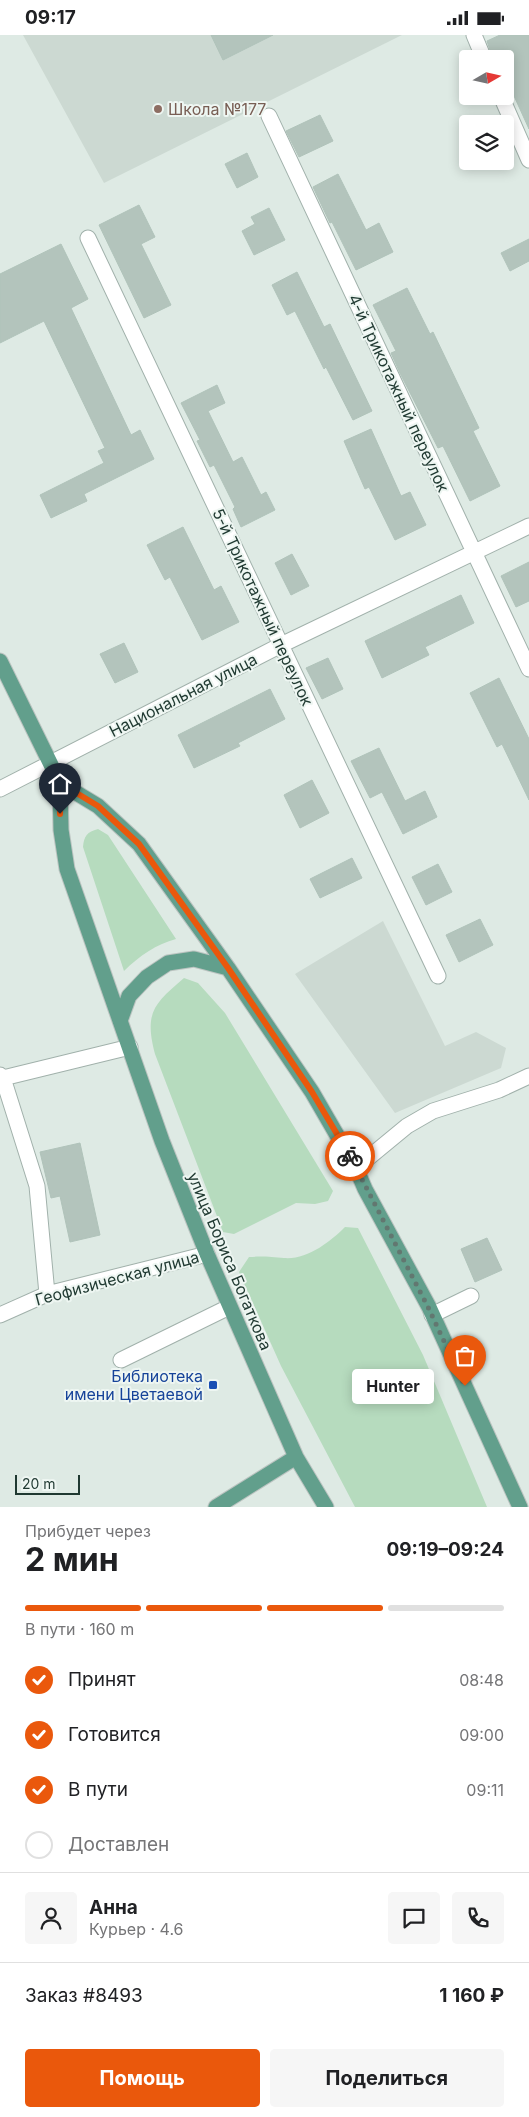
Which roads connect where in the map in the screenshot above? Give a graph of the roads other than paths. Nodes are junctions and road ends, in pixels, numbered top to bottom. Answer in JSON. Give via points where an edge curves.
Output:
{"nodes":[{"id":1,"x":474,"y":35,"type":"edge"},
{"id":2,"x":480,"y":50,"type":"edge"},
{"id":3,"x":505,"y":105,"type":"edge"},
{"id":4,"x":269,"y":116,"type":"dead end"},
{"id":5,"x":529,"y":160,"type":"edge"},
{"id":6,"x":88,"y":238,"type":"dead end"},
{"id":7,"x":529,"y":526,"type":"edge"},
{"id":8,"x":474,"y":553,"type":"junction"},
{"id":9,"x":280,"y":645,"type":"junction"},
{"id":10,"x":0,"y":661,"type":"edge"},
{"id":11,"x":529,"y":669,"type":"edge"},
{"id":12,"x":48,"y":763,"type":"junction"},
{"id":13,"x":60,"y":783,"type":"junction"},
{"id":14,"x":0,"y":789,"type":"edge"},
{"id":15,"x":228,"y":968,"type":"junction"},
{"id":16,"x":438,"y":977,"type":"dead end"},
{"id":17,"x":120,"y":1021,"type":"junction"},
{"id":18,"x":130,"y":1047,"type":"junction"},
{"id":19,"x":529,"y":1076,"type":"edge"},
{"id":20,"x":1,"y":1077,"type":"edge"},
{"id":21,"x":356,"y":1168,"type":"junction"},
{"id":22,"x":207,"y":1254,"type":"junction"},
{"id":23,"x":47,"y":1294,"type":"junction"},
{"id":24,"x":471,"y":1296,"type":"dead end"},
{"id":25,"x":229,"y":1307,"type":"junction"},
{"id":26,"x":0,"y":1315,"type":"edge"},
{"id":27,"x":432,"y":1315,"type":"junction"},
{"id":28,"x":120,"y":1360,"type":"dead end"},
{"id":29,"x":296,"y":1457,"type":"junction"},
{"id":30,"x":216,"y":1507,"type":"edge"},
{"id":31,"x":326,"y":1507,"type":"edge"},
{"id":32,"x":520,"y":1507,"type":"edge"}],
"edges":[{"from":1,"to":2,"type":"street"},
{"from":3,"to":5,"type":"street"},
{"from":4,"to":8,"type":"street","name":"4-й Трикотажный переулок"},
{"from":6,"to":9,"type":"street","name":"5-й Трикотажный переулок"},
{"from":7,"to":8,"type":"street","name":"Национальная улица"},
{"from":8,"to":9,"type":"street","name":"Национальная улица"},
{"from":8,"to":11,"type":"street","name":"4-й Трикотажный переулок"},
{"from":9,"to":12,"type":"street","name":"Национальная улица"},
{"from":9,"to":16,"type":"street","name":"5-й Трикотажный переулок"},
{"from":10,"to":12,"type":"main road","name":"улица Бориса Богаткова"},
{"from":12,"to":13,"type":"main road","name":"улица Бориса Богаткова"},
{"from":12,"to":14,"type":"street","name":"Национальная улица"},
{"from":13,"to":15,"type":"main road","name":"улица Бориса Богаткова","via":[[98,806],[139,844]]},
{"from":13,"to":17,"type":"main road","name":"улица Бориса Богаткова","via":[[61,830],[67,869]]},
{"from":15,"to":17,"type":"main road","via":[[194,959],[168,963],[147,977],[129,996]]},
{"from":15,"to":21,"type":"main road","name":"улица Бориса Богаткова","via":[[312,1092]]},
{"from":17,"to":18,"type":"main road","name":"улица Бориса Богаткова"},
{"from":18,"to":20,"type":"street"},
{"from":18,"to":22,"type":"main road","name":"улица Бориса Богаткова","via":[[162,1141]]},
{"from":19,"to":21,"type":"street","via":[[499,1090],[433,1111],[407,1126]]},
{"from":20,"to":23,"type":"street","via":[[37,1186]]},
{"from":21,"to":27,"type":"main road","name":"улица Бориса Богаткова"},
{"from":22,"to":23,"type":"street","name":"Геофизическая улица"},
{"from":22,"to":25,"type":"main road","name":"улица Бориса Богаткова"},
{"from":23,"to":26,"type":"street","name":"Геофизическая улица"},
{"from":24,"to":27,"type":"street"},
{"from":25,"to":28,"type":"street"},
{"from":25,"to":29,"type":"main road","name":"улица Бориса Богаткова"},
{"from":27,"to":32,"type":"main road","name":"улица Бориса Богаткова"},
{"from":29,"to":30,"type":"main road"},
{"from":29,"to":31,"type":"main road","name":"улица Бориса Богаткова"}]}
